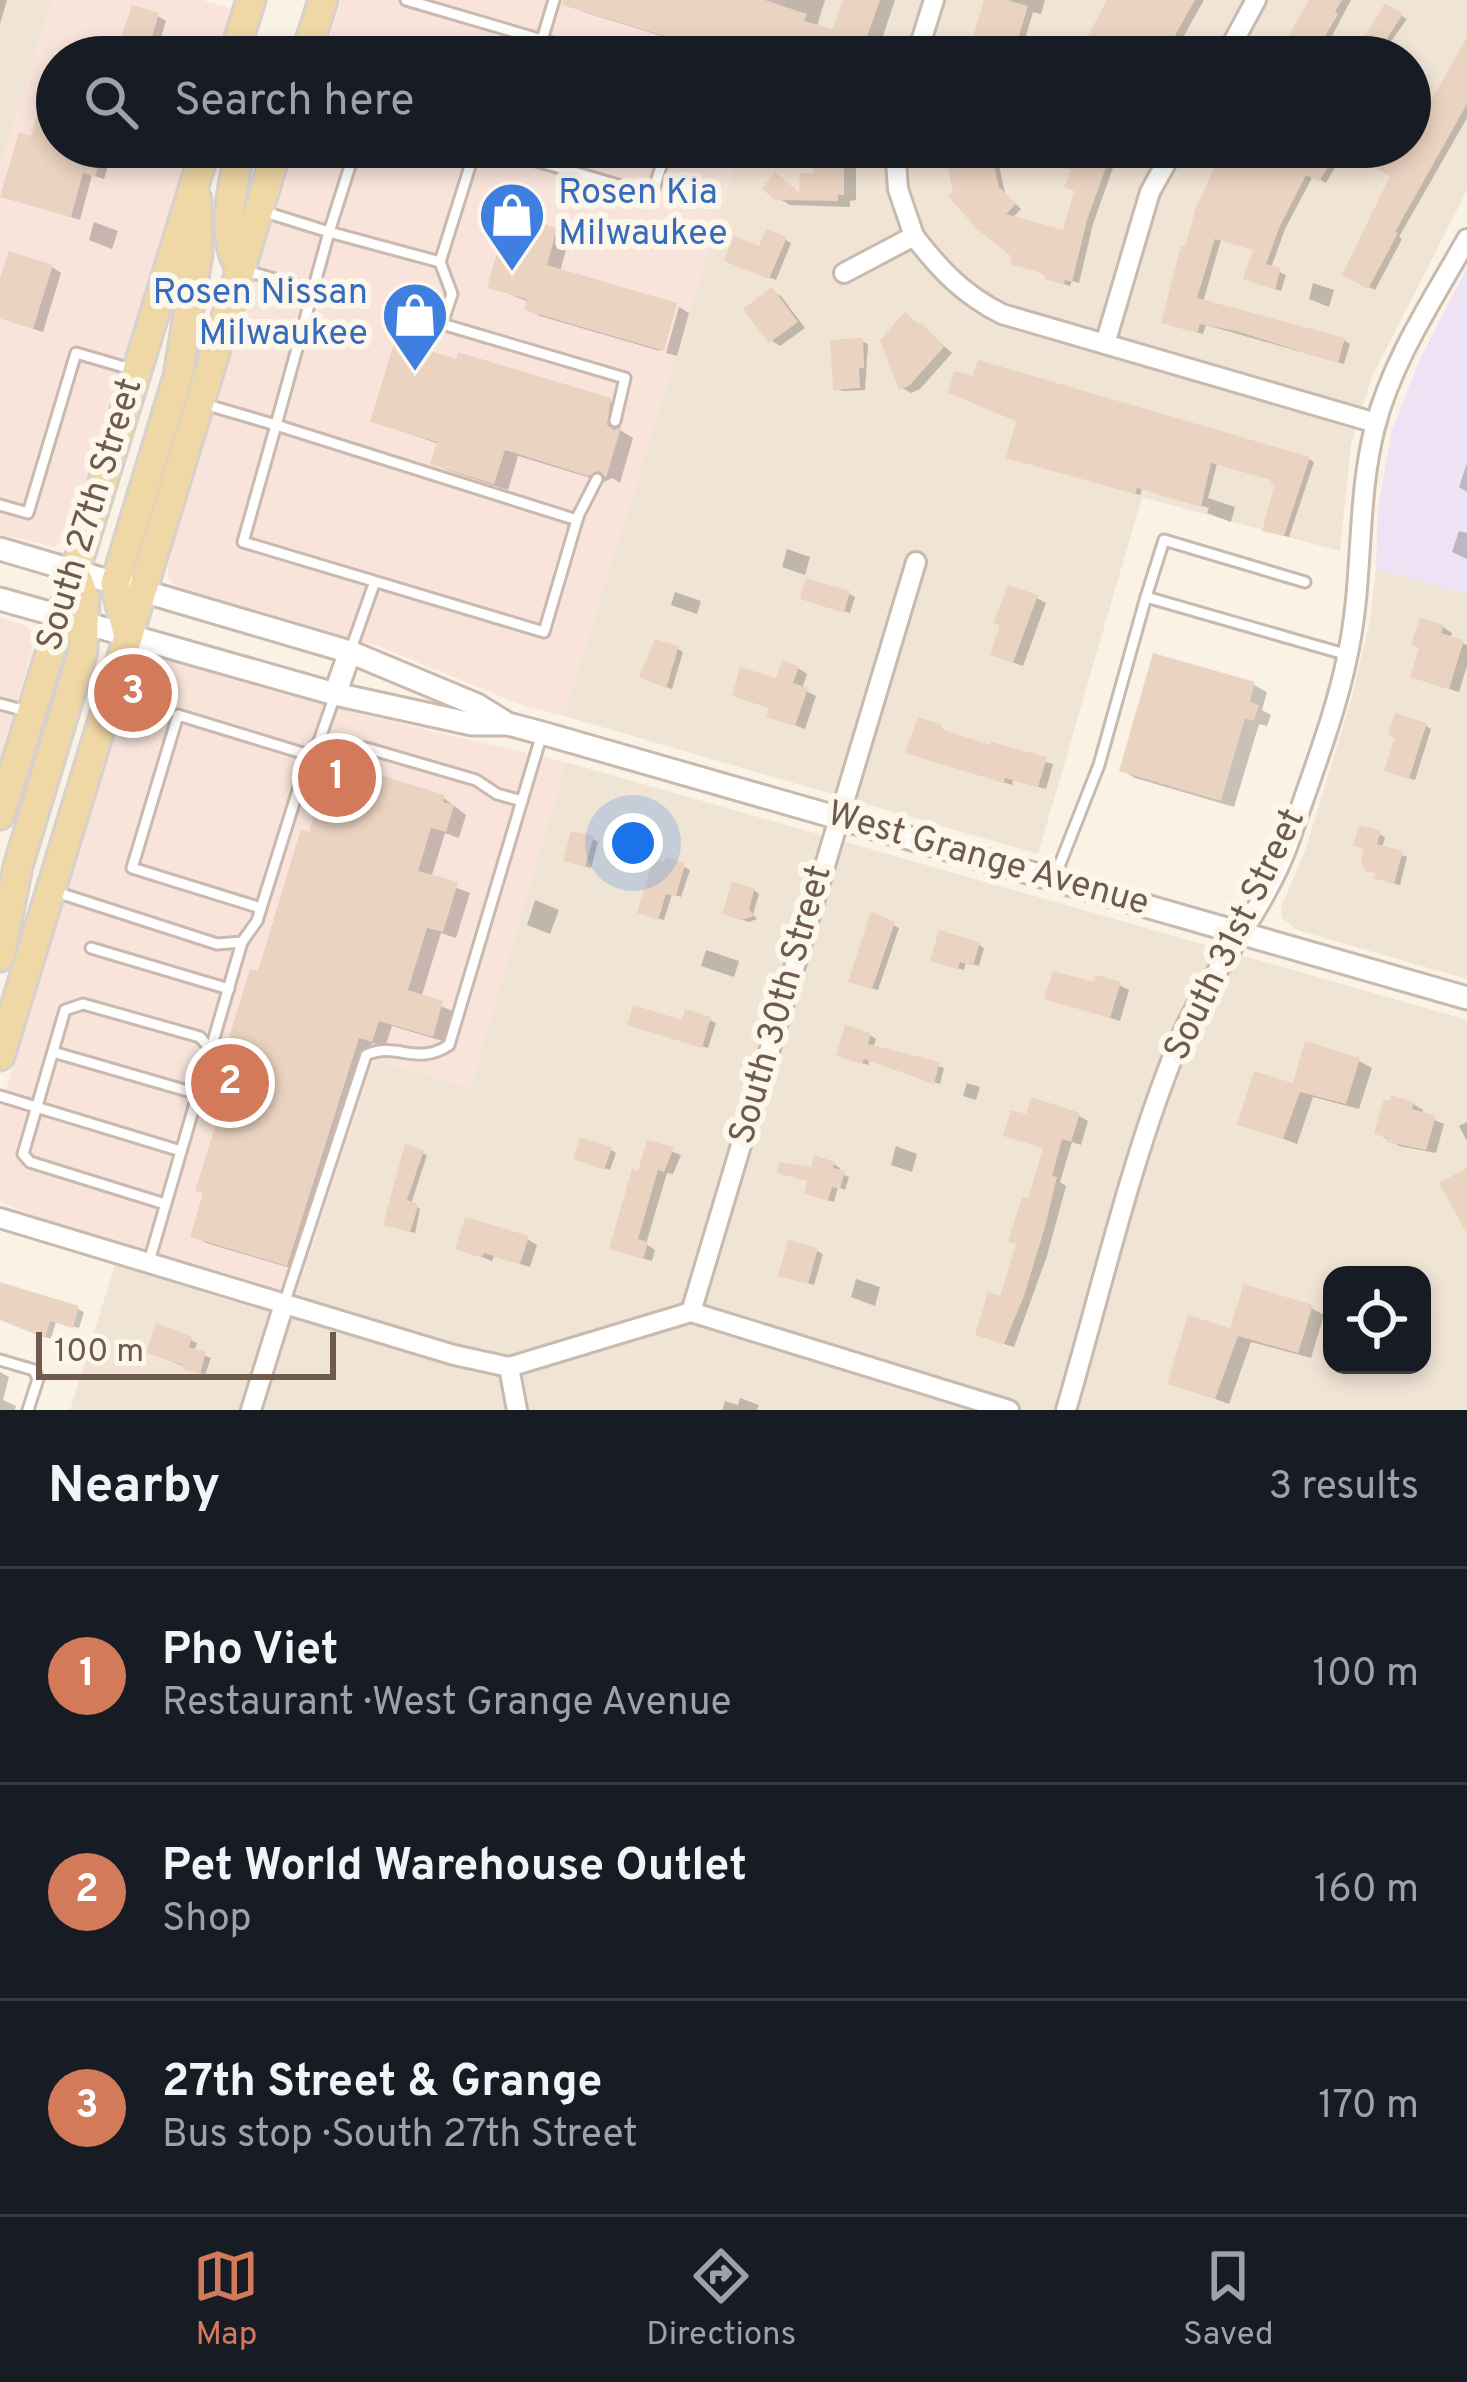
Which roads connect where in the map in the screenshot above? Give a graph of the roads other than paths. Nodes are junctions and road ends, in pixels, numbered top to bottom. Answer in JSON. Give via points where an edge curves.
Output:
{"nodes":[{"id":1,"x":251,"y":0,"type":"edge"},
{"id":2,"x":322,"y":0,"type":"edge"},
{"id":3,"x":406,"y":0,"type":"edge"},
{"id":4,"x":554,"y":0,"type":"edge"},
{"id":5,"x":934,"y":0,"type":"edge"},
{"id":6,"x":1256,"y":0,"type":"edge"},
{"id":7,"x":240,"y":36,"type":"edge"},
{"id":8,"x":253,"y":36,"type":"edge"},
{"id":9,"x":311,"y":36,"type":"edge"},
{"id":10,"x":528,"y":36,"type":"edge"},
{"id":11,"x":543,"y":36,"type":"edge"},
{"id":12,"x":923,"y":36,"type":"edge"},
{"id":13,"x":1236,"y":36,"type":"edge"},
{"id":14,"x":199,"y":168,"type":"edge"},
{"id":15,"x":237,"y":168,"type":"edge"},
{"id":16,"x":272,"y":168,"type":"edge"},
{"id":17,"x":349,"y":168,"type":"edge"},
{"id":18,"x":469,"y":168,"type":"edge"},
{"id":19,"x":560,"y":168,"type":"edge"},
{"id":20,"x":660,"y":168,"type":"edge"},
{"id":21,"x":896,"y":168,"type":"edge"},
{"id":22,"x":1163,"y":168,"type":"edge"},
{"id":23,"x":196,"y":177,"type":"junction"},
{"id":24,"x":260,"y":211,"type":"junction"},
{"id":25,"x":329,"y":232,"type":"junction"},
{"id":26,"x":914,"y":236,"type":"junction"},
{"id":27,"x":1467,"y":239,"type":"edge"},
{"id":28,"x":440,"y":262,"type":"junction"},
{"id":29,"x":242,"y":270,"type":"junction"},
{"id":30,"x":844,"y":273,"type":"dead end"},
{"id":31,"x":313,"y":290,"type":"junction"},
{"id":32,"x":1105,"y":344,"type":"junction"},
{"id":33,"x":134,"y":370,"type":"junction"},
{"id":34,"x":199,"y":403,"type":"junction"},
{"id":35,"x":615,"y":422,"type":"dead end"},
{"id":36,"x":1376,"y":423,"type":"junction"},
{"id":37,"x":276,"y":425,"type":"junction"},
{"id":38,"x":597,"y":478,"type":"dead end"},
{"id":39,"x":0,"y":505,"type":"edge"},
{"id":40,"x":577,"y":520,"type":"junction"},
{"id":41,"x":0,"y":549,"type":"edge"},
{"id":42,"x":916,"y":562,"type":"dead end"},
{"id":43,"x":75,"y":572,"type":"junction"},
{"id":44,"x":1305,"y":582,"type":"dead end"},
{"id":45,"x":374,"y":584,"type":"junction"},
{"id":46,"x":129,"y":588,"type":"junction"},
{"id":47,"x":1146,"y":597,"type":"junction"},
{"id":48,"x":0,"y":599,"type":"edge"},
{"id":49,"x":74,"y":621,"type":"junction"},
{"id":50,"x":128,"y":637,"type":"junction"},
{"id":51,"x":350,"y":652,"type":"junction"},
{"id":52,"x":1348,"y":655,"type":"junction"},
{"id":53,"x":335,"y":694,"type":"junction"},
{"id":54,"x":0,"y":704,"type":"edge"},
{"id":55,"x":32,"y":713,"type":"junction"},
{"id":56,"x":508,"y":724,"type":"junction"},
{"id":57,"x":542,"y":733,"type":"junction"},
{"id":58,"x":319,"y":742,"type":"junction"},
{"id":59,"x":309,"y":755,"type":"junction"},
{"id":60,"x":5,"y":783,"type":"edge"},
{"id":61,"x":522,"y":801,"type":"junction"},
{"id":62,"x":0,"y":815,"type":"edge"},
{"id":63,"x":837,"y":817,"type":"junction"},
{"id":64,"x":1054,"y":879,"type":"junction"},
{"id":65,"x":51,"y":890,"type":"junction"},
{"id":66,"x":261,"y":908,"type":"junction"},
{"id":67,"x":1244,"y":934,"type":"junction"},
{"id":68,"x":242,"y":942,"type":"junction"},
{"id":69,"x":92,"y":947,"type":"dead end"},
{"id":70,"x":0,"y":957,"type":"edge"},
{"id":71,"x":229,"y":988,"type":"junction"},
{"id":72,"x":1467,"y":998,"type":"edge"},
{"id":73,"x":211,"y":1050,"type":"junction"},
{"id":74,"x":53,"y":1052,"type":"junction"},
{"id":75,"x":0,"y":1056,"type":"edge"},
{"id":76,"x":198,"y":1094,"type":"junction"},
{"id":77,"x":0,"y":1096,"type":"edge"},
{"id":78,"x":37,"y":1108,"type":"junction"},
{"id":79,"x":181,"y":1150,"type":"junction"},
{"id":80,"x":165,"y":1204,"type":"junction"},
{"id":81,"x":0,"y":1218,"type":"edge"},
{"id":82,"x":148,"y":1265,"type":"junction"},
{"id":83,"x":284,"y":1304,"type":"junction"},
{"id":84,"x":691,"y":1312,"type":"junction"},
{"id":85,"x":0,"y":1360,"type":"edge"},
{"id":86,"x":508,"y":1367,"type":"junction"},
{"id":87,"x":28,"y":1410,"type":"edge"},
{"id":88,"x":251,"y":1410,"type":"edge"},
{"id":89,"x":517,"y":1410,"type":"edge"},
{"id":90,"x":1009,"y":1410,"type":"edge"},
{"id":91,"x":1066,"y":1410,"type":"edge"}],
"edges":[{"from":1,"to":7,"type":"main road"},
{"from":1,"to":8,"type":"main road"},
{"from":2,"to":9,"type":"main road"},
{"from":3,"to":10,"type":"lane"},
{"from":4,"to":11,"type":"lane"},
{"from":5,"to":12,"type":"street"},
{"from":6,"to":13,"type":"street"},
{"from":14,"to":23,"type":"main road","name":"South 27th Street"},
{"from":15,"to":29,"type":"main road","via":[[228,226]]},
{"from":16,"to":24,"type":"main road","name":"South 27th Street"},
{"from":17,"to":25,"type":"lane"},
{"from":18,"to":28,"type":"lane"},
{"from":19,"to":20,"type":"lane","via":[[652,195]]},
{"from":21,"to":26,"type":"street"},
{"from":22,"to":32,"type":"street"},
{"from":23,"to":33,"type":"main road","name":"South 27th Street"},
{"from":23,"to":46,"type":"main road","via":[[198,254]]},
{"from":24,"to":25,"type":"lane"},
{"from":24,"to":29,"type":"main road","name":"South 27th Street"},
{"from":25,"to":28,"type":"lane"},
{"from":25,"to":31,"type":"lane"},
{"from":26,"to":30,"type":"street"},
{"from":26,"to":32,"type":"street","via":[[974,300]]},
{"from":27,"to":36,"type":"street","name":"South 31st Street"},
{"from":28,"to":35,"type":"lane","via":[[452,294],[442,324],[625,378]]},
{"from":29,"to":31,"type":"lane"},
{"from":29,"to":34,"type":"main road","name":"South 27th Street"},
{"from":31,"to":37,"type":"lane"},
{"from":32,"to":36,"type":"street"},
{"from":33,"to":39,"type":"lane","via":[[76,353],[28,513]]},
{"from":33,"to":43,"type":"main road","name":"South 27th Street"},
{"from":34,"to":37,"type":"lane"},
{"from":34,"to":46,"type":"main road","name":"South 27th Street"},
{"from":36,"to":52,"type":"street","name":"South 31st Street"},
{"from":37,"to":40,"type":"lane"},
{"from":37,"to":45,"type":"lane","via":[[243,542]]},
{"from":38,"to":40,"type":"lane"},
{"from":40,"to":45,"type":"lane","via":[[544,632]]},
{"from":41,"to":43,"type":"street","name":"West Grange Avenue"},
{"from":42,"to":63,"type":"street","name":"South 30th Street"},
{"from":43,"to":46,"type":"street","name":"West Grange Avenue"},
{"from":43,"to":49,"type":"main road","name":"South 27th Street"},
{"from":44,"to":47,"type":"lane","via":[[1164,540]]},
{"from":45,"to":51,"type":"lane"},
{"from":46,"to":50,"type":"main road"},
{"from":46,"to":51,"type":"street","name":"West Grange Avenue"},
{"from":47,"to":52,"type":"lane"},
{"from":47,"to":64,"type":"lane","via":[[1099,766]]},
{"from":48,"to":49,"type":"street","name":"West Grange Avenue"},
{"from":49,"to":50,"type":"street","name":"West Grange Avenue"},
{"from":49,"to":55,"type":"main road","name":"South 27th Street"},
{"from":49,"to":70,"type":"main road","via":[[83,651],[18,866]]},
{"from":50,"to":53,"type":"street","name":"West Grange Avenue"},
{"from":50,"to":65,"type":"main road","name":"South 27th Street"},
{"from":51,"to":53,"type":"street"},
{"from":51,"to":56,"type":"street","name":"West Grange Avenue"},
{"from":52,"to":67,"type":"street","name":"South 31st Street","via":[[1289,843]]},
{"from":53,"to":56,"type":"street","name":"West Grange Avenue","via":[[472,724]]},
{"from":53,"to":58,"type":"lane"},
{"from":54,"to":55,"type":"lane"},
{"from":55,"to":60,"type":"main road","name":"South 27th Street"},
{"from":56,"to":57,"type":"street","name":"West Grange Avenue"},
{"from":57,"to":61,"type":"lane"},
{"from":57,"to":63,"type":"street","name":"West Grange Avenue"},
{"from":58,"to":59,"type":"lane"},
{"from":58,"to":61,"type":"lane","via":[[366,748]]},
{"from":59,"to":66,"type":"lane"},
{"from":59,"to":66,"type":"lane","via":[[178,715],[132,868]]},
{"from":60,"to":62,"type":"main road","name":"South 27th Street"},
{"from":61,"to":83,"type":"lane","via":[[449,1045],[418,1057],[382,1048],[366,1055]]},
{"from":63,"to":64,"type":"street","name":"West Grange Avenue"},
{"from":63,"to":84,"type":"street","name":"South 30th Street"},
{"from":64,"to":67,"type":"street","name":"West Grange Avenue"},
{"from":65,"to":68,"type":"lane","via":[[217,944]]},
{"from":65,"to":75,"type":"main road","name":"South 27th Street"},
{"from":66,"to":68,"type":"lane"},
{"from":67,"to":72,"type":"street","name":"West Grange Avenue"},
{"from":67,"to":91,"type":"street","name":"South 31st Street","via":[[1178,1042]]},
{"from":68,"to":71,"type":"lane"},
{"from":69,"to":71,"type":"lane"},
{"from":71,"to":73,"type":"lane"},
{"from":73,"to":74,"type":"lane","via":[[200,1037],[83,1004],[65,1010]]},
{"from":73,"to":76,"type":"lane"},
{"from":74,"to":76,"type":"lane"},
{"from":74,"to":78,"type":"lane"},
{"from":76,"to":79,"type":"lane"},
{"from":77,"to":78,"type":"lane"},
{"from":78,"to":79,"type":"lane"},
{"from":78,"to":80,"type":"lane","via":[[23,1154],[30,1162]]},
{"from":79,"to":80,"type":"lane"},
{"from":80,"to":82,"type":"lane"},
{"from":81,"to":82,"type":"street"},
{"from":82,"to":83,"type":"street"},
{"from":83,"to":86,"type":"street"},
{"from":83,"to":88,"type":"street"},
{"from":84,"to":86,"type":"street"},
{"from":84,"to":90,"type":"street"},
{"from":85,"to":87,"type":"lane","via":[[34,1370]]},
{"from":86,"to":89,"type":"street"}]}
